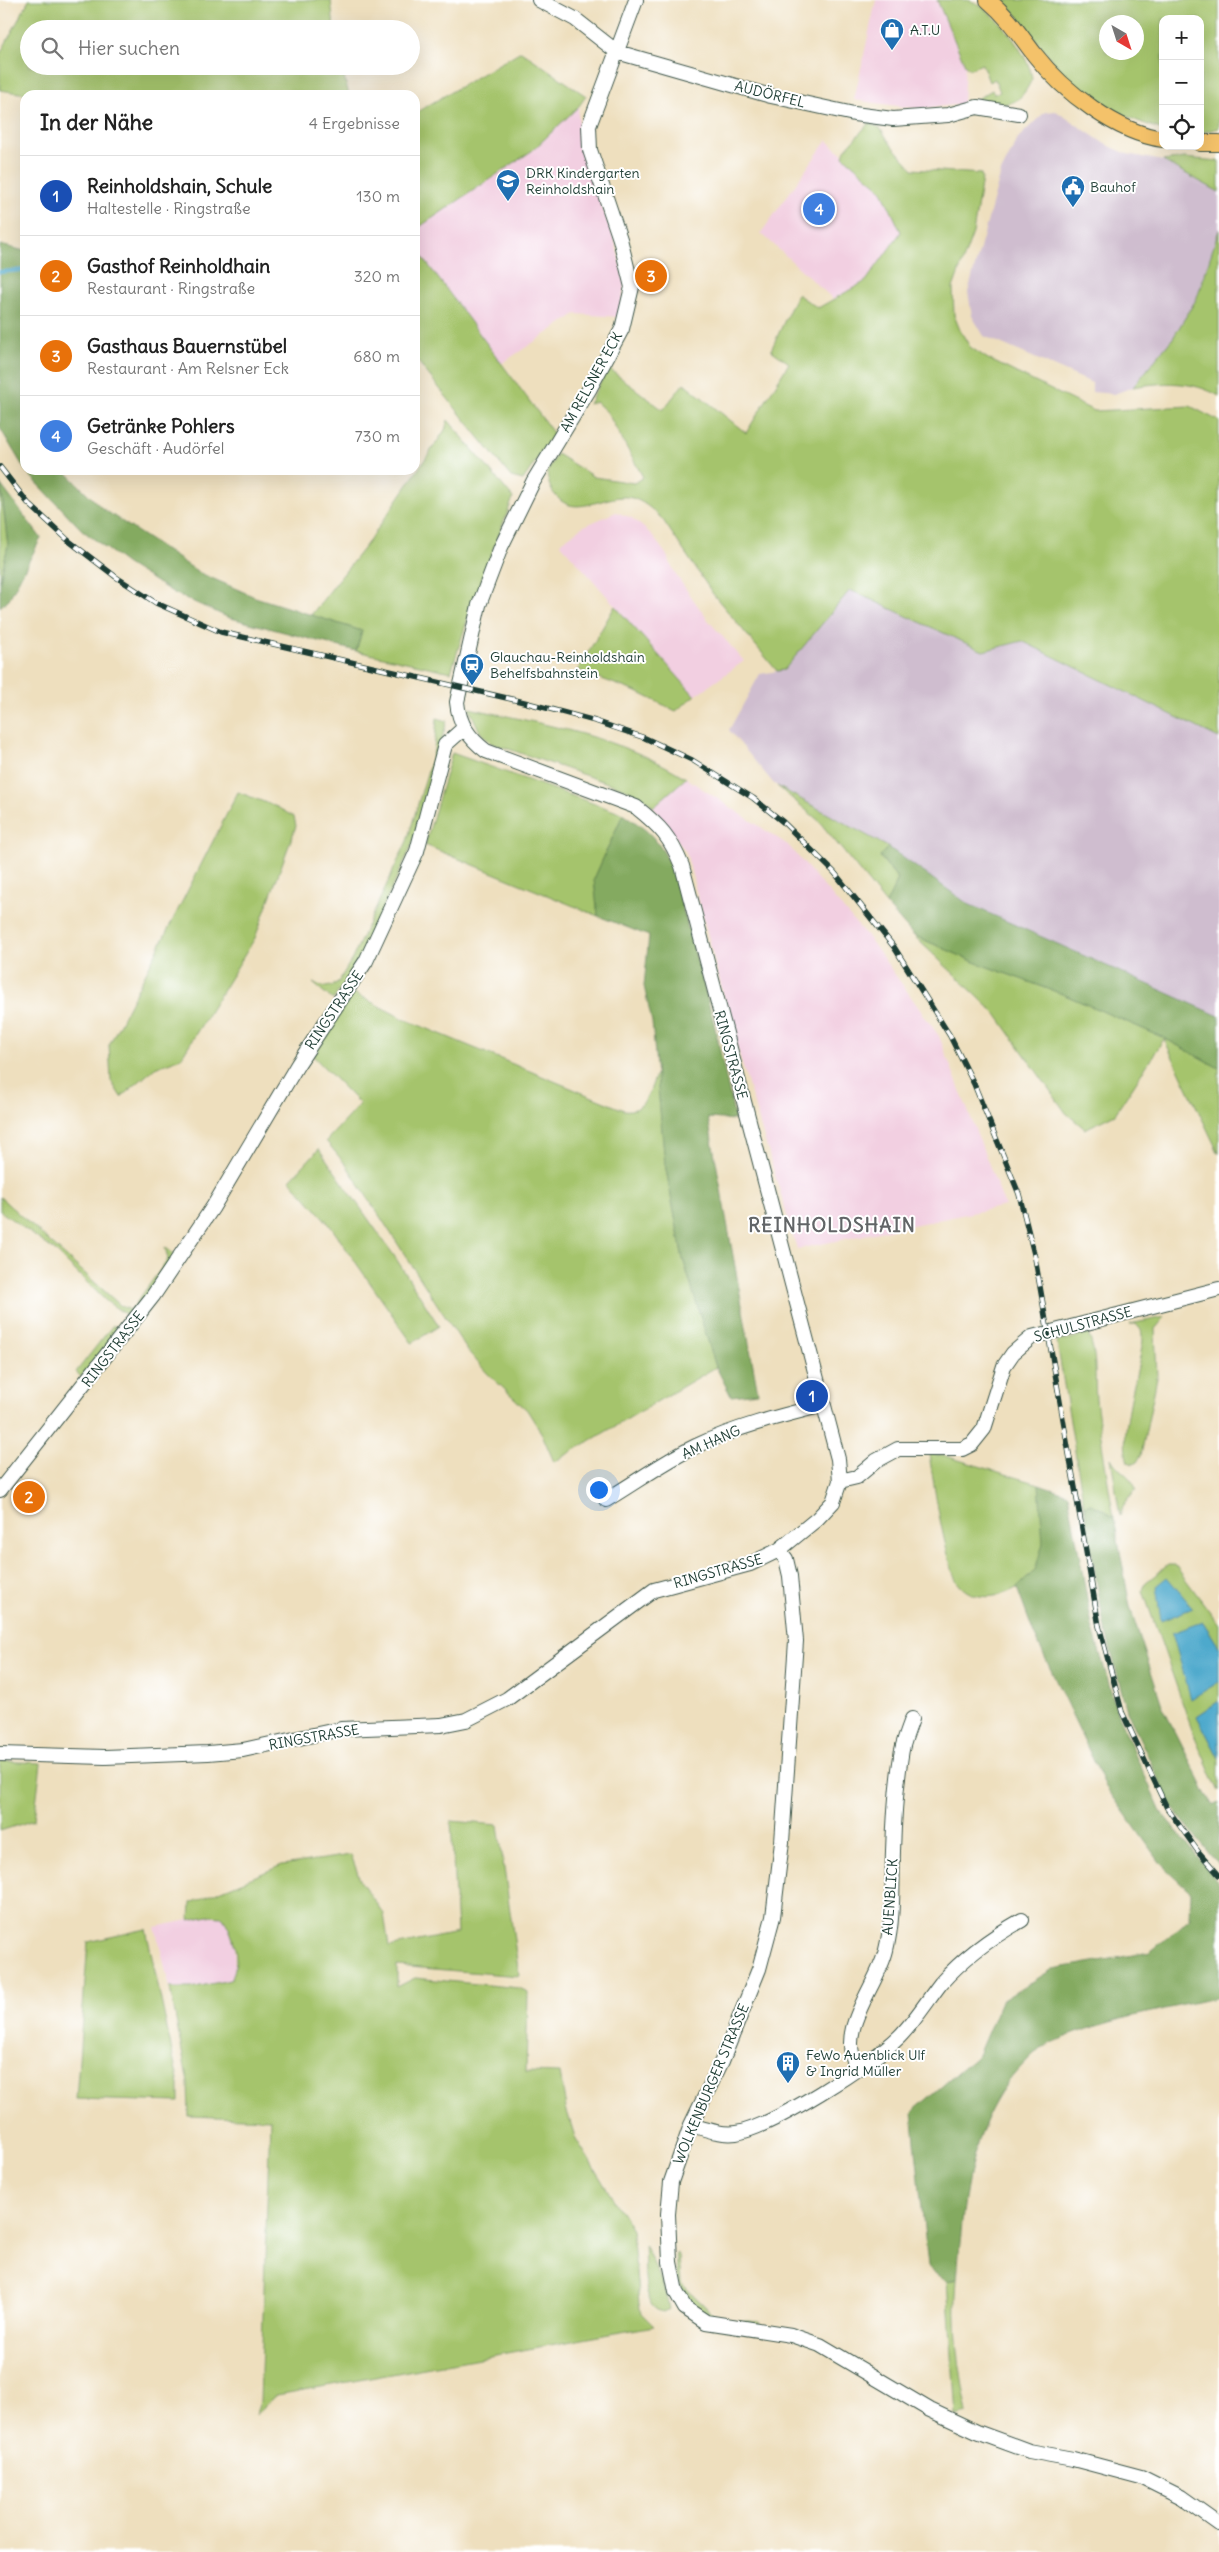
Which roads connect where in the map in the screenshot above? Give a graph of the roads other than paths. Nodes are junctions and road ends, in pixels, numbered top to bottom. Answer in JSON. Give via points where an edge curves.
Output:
{"nodes":[{"id":1,"x":539,"y":0,"type":"edge"},
{"id":2,"x":636,"y":0,"type":"edge"},
{"id":3,"x":988,"y":0,"type":"edge"},
{"id":4,"x":618,"y":52,"type":"junction"},
{"id":5,"x":1019,"y":114,"type":"dead end"},
{"id":6,"x":1159,"y":138,"type":"edge"},
{"id":7,"x":464,"y":728,"type":"junction"},
{"id":8,"x":1219,"y":1289,"type":"edge"},
{"id":9,"x":823,"y":1405,"type":"junction"},
{"id":10,"x":840,"y":1482,"type":"junction"},
{"id":11,"x":0,"y":1490,"type":"edge"},
{"id":12,"x":606,"y":1500,"type":"dead end"},
{"id":13,"x":779,"y":1550,"type":"junction"},
{"id":14,"x":912,"y":1719,"type":"dead end"},
{"id":15,"x":0,"y":1754,"type":"edge"},
{"id":16,"x":1022,"y":1920,"type":"dead end"},
{"id":17,"x":858,"y":2068,"type":"junction"},
{"id":18,"x":691,"y":2125,"type":"junction"},
{"id":19,"x":1219,"y":2524,"type":"edge"}],
"edges":[{"from":1,"to":4,"type":"street","name":"AUDÖRFEL","via":[[575,19]]},
{"from":2,"to":4,"type":"street","name":"AM RELSNER ECK"},
{"from":3,"to":6,"type":"main road","via":[[1008,17],[1036,56],[1073,94],[1111,120],[1148,137]]},
{"from":4,"to":5,"type":"street","name":"AUDÖRFEL","via":[[771,96],[854,114],[902,119],[948,115],[977,107]]},
{"from":4,"to":7,"type":"street","name":"AM RELSNER ECK","via":[[589,126],[590,150],[620,239],[632,288],[622,329],[533,482],[501,547],[479,605],[457,702]]},
{"from":7,"to":9,"type":"street","name":"RINGSTRASSE","via":[[472,740],[486,751],[636,807],[654,821],[671,841],[682,866]]},
{"from":7,"to":11,"type":"street","name":"RINGSTRASSE","via":[[444,745],[418,851],[366,961],[159,1288]]},
{"from":8,"to":10,"type":"street","name":"SCHULSTRASSE","via":[[1032,1337],[1013,1353],[1004,1366],[984,1429],[972,1444],[962,1449],[898,1449],[856,1477]]},
{"from":9,"to":10,"type":"street","name":"RINGSTRASSE","via":[[838,1460]]},
{"from":9,"to":12,"type":"street","name":"AM HANG","via":[[771,1418],[693,1447]]},
{"from":10,"to":13,"type":"street","name":"RINGSTRASSE","via":[[827,1510]]},
{"from":13,"to":15,"type":"street","name":"RINGSTRASSE","via":[[757,1562],[654,1590],[507,1699],[479,1715],[453,1724],[341,1730],[243,1750],[208,1753],[105,1757]]},
{"from":13,"to":18,"type":"street","name":"WOLKENBURGER STRASSE","via":[[786,1559],[790,1576],[796,1641],[782,1842],[773,1917],[759,1969]]},
{"from":14,"to":17,"type":"street","name":"AUENBLICK","via":[[901,1754],[893,1850],[893,1896],[886,1950],[854,2027],[852,2057]]},
{"from":16,"to":17,"type":"street","via":[[979,1948],[956,1968],[898,2038]]},
{"from":17,"to":18,"type":"street","via":[[776,2118],[748,2130],[722,2133]]},
{"from":18,"to":19,"type":"street","name":"WOLKENBURGER STRASSE","via":[[668,2193],[668,2214],[670,2262],[676,2292],[685,2308],[698,2318],[716,2325],[791,2335],[820,2345],[930,2410],[977,2432],[1029,2451],[1141,2477],[1181,2497]]}]}
